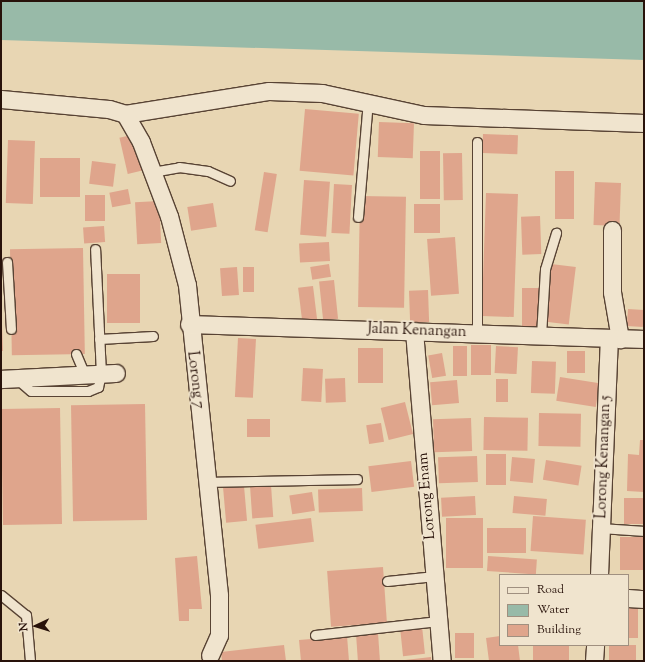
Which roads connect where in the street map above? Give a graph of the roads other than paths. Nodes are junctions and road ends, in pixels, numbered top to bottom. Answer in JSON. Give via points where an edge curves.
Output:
{"nodes":[{"id":1,"x":1,"y":99,"type":"edge"},
{"id":2,"x":368,"y":100,"type":"junction"},
{"id":3,"x":125,"y":114,"type":"junction"},
{"id":4,"x":644,"y":123,"type":"edge"},
{"id":5,"x":477,"y":142,"type":"dead end"},
{"id":6,"x":152,"y":172,"type":"junction"},
{"id":7,"x":230,"y":180,"type":"dead end"},
{"id":8,"x":358,"y":217,"type":"dead end"},
{"id":9,"x":612,"y":230,"type":"dead end"},
{"id":10,"x":556,"y":233,"type":"dead end"},
{"id":11,"x":95,"y":250,"type":"dead end"},
{"id":12,"x":7,"y":262,"type":"dead end"},
{"id":13,"x":190,"y":324,"type":"junction"},
{"id":14,"x":11,"y":329,"type":"dead end"},
{"id":15,"x":414,"y":331,"type":"junction"},
{"id":16,"x":477,"y":333,"type":"junction"},
{"id":17,"x":541,"y":335,"type":"junction"},
{"id":18,"x":154,"y":336,"type":"dead end"},
{"id":19,"x":99,"y":339,"type":"junction"},
{"id":20,"x":615,"y":339,"type":"junction"},
{"id":21,"x":644,"y":339,"type":"edge"},
{"id":22,"x":76,"y":354,"type":"dead end"},
{"id":23,"x":100,"y":374,"type":"junction"},
{"id":24,"x":8,"y":378,"type":"edge"},
{"id":25,"x":357,"y":479,"type":"dead end"},
{"id":26,"x":207,"y":482,"type":"junction"},
{"id":27,"x":601,"y":528,"type":"junction"},
{"id":28,"x":644,"y":531,"type":"edge"},
{"id":29,"x":599,"y":574,"type":"edge"},
{"id":30,"x":435,"y":576,"type":"junction"},
{"id":31,"x":387,"y":581,"type":"dead end"},
{"id":32,"x":1,"y":595,"type":"edge"},
{"id":33,"x":629,"y":598,"type":"edge"},
{"id":34,"x":644,"y":599,"type":"edge"},
{"id":35,"x":438,"y":621,"type":"junction"},
{"id":36,"x":314,"y":635,"type":"dead end"},
{"id":37,"x":594,"y":646,"type":"edge"},
{"id":38,"x":210,"y":656,"type":"dead end"},
{"id":39,"x":30,"y":661,"type":"edge"},
{"id":40,"x":442,"y":661,"type":"edge"},
{"id":41,"x":594,"y":661,"type":"edge"}],
"edges":[{"from":1,"to":3,"type":"street","via":[[109,109]]},
{"from":2,"to":3,"type":"street","via":[[322,92],[269,91]]},
{"from":2,"to":4,"type":"street","via":[[424,115]]},
{"from":2,"to":8,"type":"lane"},
{"from":3,"to":6,"type":"street","name":"Lorong 7","via":[[141,142]]},
{"from":5,"to":16,"type":"lane"},
{"from":6,"to":7,"type":"lane","via":[[179,167],[208,172]]},
{"from":6,"to":13,"type":"street","name":"Lorong 7","via":[[183,262]]},
{"from":9,"to":20,"type":"street","name":"Lorong Kenangan 5"},
{"from":10,"to":17,"type":"lane","via":[[545,269]]},
{"from":11,"to":19,"type":"lane"},
{"from":12,"to":14,"type":"lane"},
{"from":13,"to":15,"type":"street","name":"Jalan Kenangan"},
{"from":13,"to":26,"type":"street","name":"Lorong 7"},
{"from":15,"to":16,"type":"street","name":"Jalan Kenangan"},
{"from":15,"to":30,"type":"street","name":"Lorong Enam"},
{"from":16,"to":17,"type":"street","name":"Jalan Kenangan"},
{"from":17,"to":20,"type":"street","name":"Jalan Kenangan"},
{"from":18,"to":19,"type":"lane"},
{"from":19,"to":23,"type":"lane"},
{"from":20,"to":21,"type":"street","name":"Jalan Kenangan"},
{"from":20,"to":27,"type":"street","name":"Lorong Kenangan 5"},
{"from":22,"to":23,"type":"lane"},
{"from":23,"to":24,"type":"street"},
{"from":25,"to":26,"type":"lane"},
{"from":26,"to":38,"type":"street","name":"Lorong 7","via":[[219,595],[219,634]]},
{"from":27,"to":28,"type":"lane"},
{"from":27,"to":29,"type":"street","name":"Lorong Kenangan 5"},
{"from":30,"to":31,"type":"lane"},
{"from":30,"to":35,"type":"street","name":"Lorong Enam"},
{"from":32,"to":39,"type":"lane","via":[[26,615]]},
{"from":33,"to":34,"type":"street"},
{"from":35,"to":36,"type":"lane"},
{"from":35,"to":40,"type":"street","name":"Lorong Enam"},
{"from":37,"to":41,"type":"street"}]}
